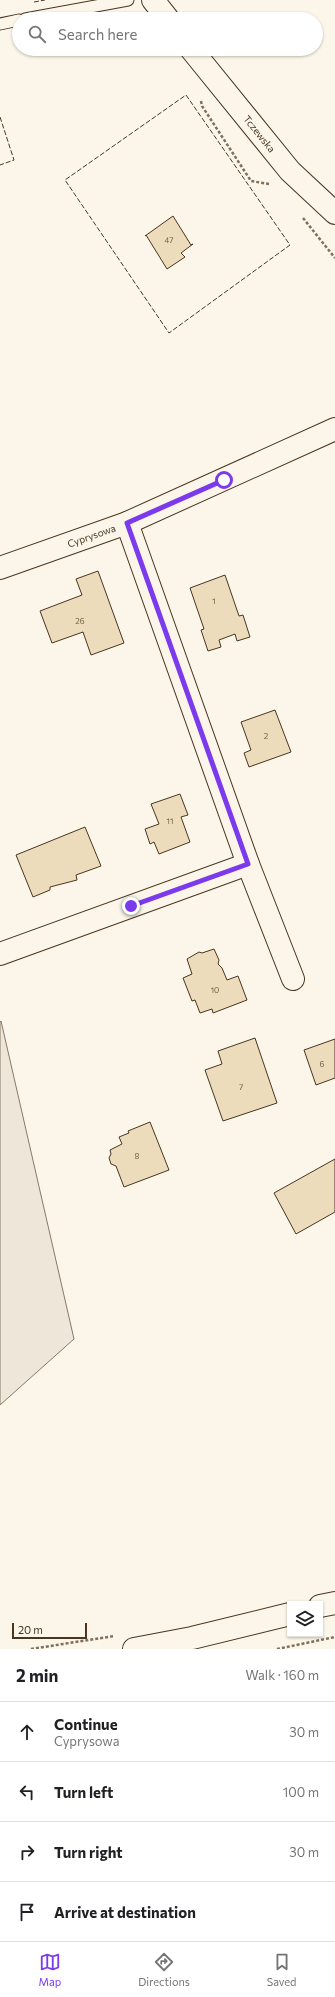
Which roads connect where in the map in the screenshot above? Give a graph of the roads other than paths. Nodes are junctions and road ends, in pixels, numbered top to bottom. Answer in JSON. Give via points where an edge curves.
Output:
{"nodes":[{"id":1,"x":128,"y":0,"type":"edge"},
{"id":2,"x":153,"y":0,"type":"edge"},
{"id":3,"x":63,"y":12,"type":"edge"},
{"id":4,"x":162,"y":12,"type":"edge"},
{"id":5,"x":12,"y":21,"type":"edge"},
{"id":6,"x":0,"y":24,"type":"edge"},
{"id":7,"x":197,"y":56,"type":"edge"},
{"id":8,"x":335,"y":213,"type":"edge"},
{"id":9,"x":335,"y":429,"type":"edge"},
{"id":10,"x":127,"y":523,"type":"junction"},
{"id":11,"x":0,"y":568,"type":"edge"},
{"id":12,"x":248,"y":864,"type":"junction"},
{"id":13,"x":0,"y":954,"type":"edge"},
{"id":14,"x":293,"y":980,"type":"dead end"},
{"id":15,"x":335,"y":1602,"type":"edge"},
{"id":16,"x":323,"y":1605,"type":"edge"},
{"id":17,"x":287,"y":1615,"type":"edge"},
{"id":18,"x":134,"y":1649,"type":"edge"}],
"edges":[{"from":1,"to":3,"type":"lane"},
{"from":2,"to":4,"type":"street"},
{"from":5,"to":6,"type":"lane"},
{"from":7,"to":8,"type":"street","name":"Tczewska","via":[[290,172]]},
{"from":9,"to":10,"type":"street","name":"Cyprysowa"},
{"from":10,"to":11,"type":"street","name":"Cyprysowa"},
{"from":10,"to":12,"type":"street"},
{"from":12,"to":13,"type":"street"},
{"from":12,"to":14,"type":"street"},
{"from":15,"to":16,"type":"street"},
{"from":17,"to":18,"type":"street"}]}
